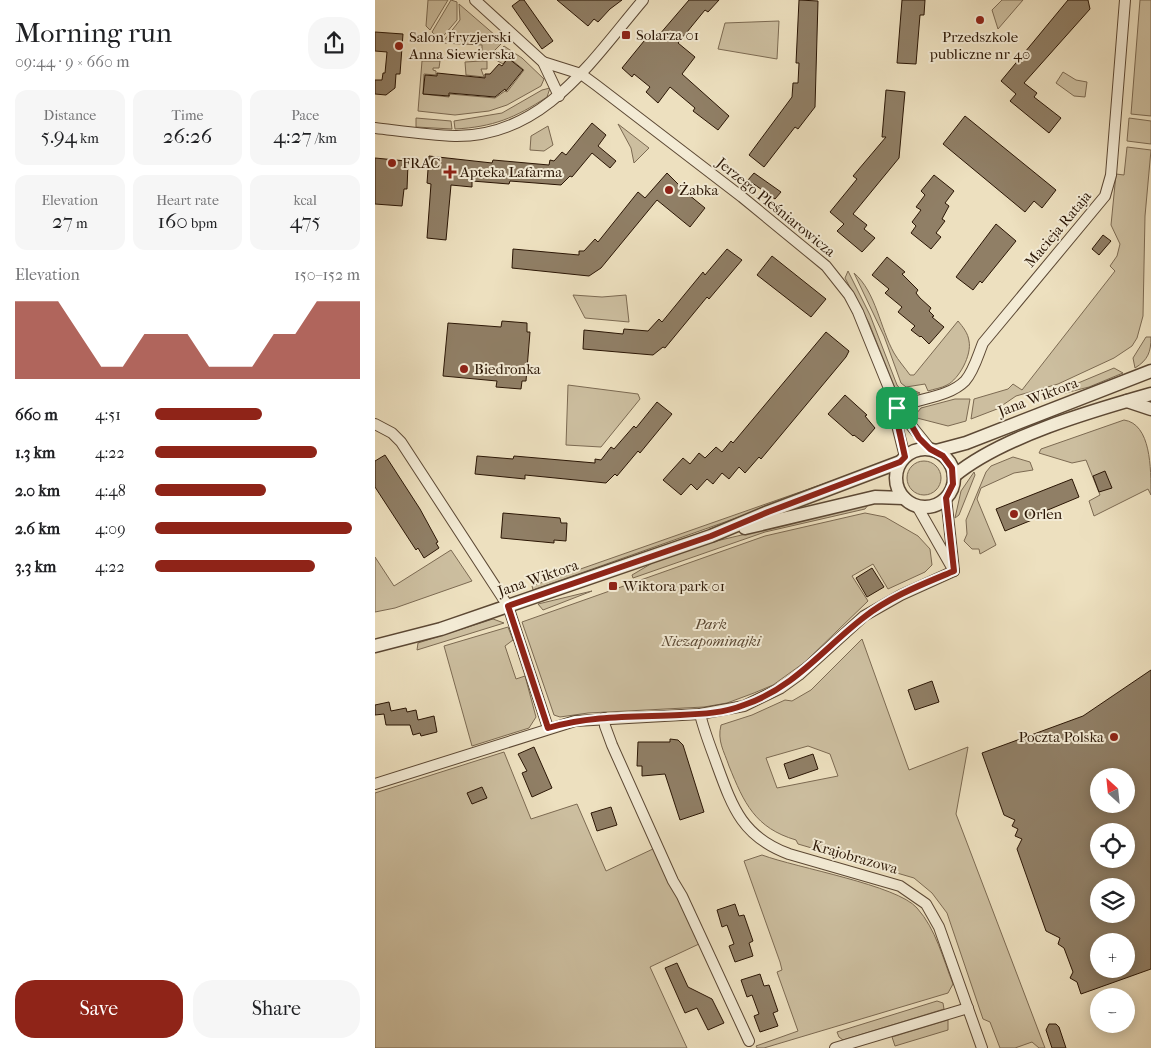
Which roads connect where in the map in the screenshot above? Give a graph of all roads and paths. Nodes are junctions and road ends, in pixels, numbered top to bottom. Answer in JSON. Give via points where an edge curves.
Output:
{"nodes":[{"id":1,"x":475,"y":0,"type":"edge"},
{"id":2,"x":643,"y":0,"type":"edge"},
{"id":3,"x":1125,"y":0,"type":"edge"},
{"id":4,"x":543,"y":62,"type":"junction"},
{"id":5,"x":581,"y":74,"type":"junction"},
{"id":6,"x":559,"y":96,"type":"junction"},
{"id":7,"x":375,"y":128,"type":"edge"},
{"id":8,"x":1151,"y":371,"type":"edge"},
{"id":9,"x":1151,"y":394,"type":"edge"},
{"id":10,"x":1127,"y":401,"type":"junction"},
{"id":11,"x":897,"y":408,"type":"junction"},
{"id":12,"x":1151,"y":409,"type":"edge"},
{"id":13,"x":375,"y":424,"type":"edge"},
{"id":14,"x":933,"y":450,"type":"junction"},
{"id":15,"x":903,"y":460,"type":"junction"},
{"id":16,"x":954,"y":476,"type":"junction"},
{"id":17,"x":904,"y":498,"type":"junction"},
{"id":18,"x":946,"y":498,"type":"junction"},
{"id":19,"x":917,"y":506,"type":"junction"},
{"id":20,"x":711,"y":536,"type":"junction"},
{"id":21,"x":954,"y":571,"type":"junction"},
{"id":22,"x":508,"y":606,"type":"junction"},
{"id":23,"x":375,"y":646,"type":"edge"},
{"id":24,"x":700,"y":714,"type":"junction"},
{"id":25,"x":604,"y":718,"type":"junction"},
{"id":26,"x":548,"y":728,"type":"junction"},
{"id":27,"x":375,"y":784,"type":"edge"},
{"id":28,"x":968,"y":1008,"type":"junction"},
{"id":29,"x":749,"y":1041,"type":"dead end"},
{"id":30,"x":835,"y":1048,"type":"edge"},
{"id":31,"x":982,"y":1048,"type":"edge"}],
"edges":[{"from":1,"to":4,"type":"street"},
{"from":2,"to":5,"type":"street"},
{"from":3,"to":11,"type":"street","name":"Macieja Rataja","via":[[1111,175],[1105,196],[983,343],[974,367],[964,381],[947,392]]},
{"from":4,"to":5,"type":"street","name":"Jerzego Pleśniarowicza"},
{"from":4,"to":6,"type":"street"},
{"from":5,"to":6,"type":"street"},
{"from":5,"to":11,"type":"street","name":"Jerzego Pleśniarowicza","via":[[826,266],[859,312]]},
{"from":6,"to":7,"type":"street","via":[[525,119],[492,132],[456,136]]},
{"from":8,"to":14,"type":"street","name":"Jana Wiktora","via":[[952,448]]},
{"from":9,"to":10,"type":"street"},
{"from":10,"to":12,"type":"street"},
{"from":10,"to":16,"type":"street","via":[[1040,430],[993,450]]},
{"from":11,"to":14,"type":"street","name":"Jerzego Pleśniarowicza"},
{"from":11,"to":15,"type":"street","name":"Jerzego Pleśniarowicza"},
{"from":13,"to":22,"type":"street","via":[[401,442]]},
{"from":14,"to":15,"type":"street","via":[[916,450]]},
{"from":14,"to":16,"type":"street","via":[[948,461]]},
{"from":15,"to":17,"type":"street","via":[[896,477]]},
{"from":15,"to":20,"type":"street","name":"Jana Wiktora"},
{"from":16,"to":18,"type":"street"},
{"from":17,"to":19,"type":"street"},
{"from":17,"to":20,"type":"street","name":"Jana Wiktora","via":[[875,497]]},
{"from":18,"to":19,"type":"street","via":[[933,506]]},
{"from":18,"to":21,"type":"street"},
{"from":19,"to":21,"type":"street"},
{"from":20,"to":22,"type":"street","name":"Jana Wiktora"},
{"from":21,"to":24,"type":"street","via":[[864,616],[781,688],[744,706]]},
{"from":22,"to":23,"type":"street","name":"Jana Wiktora","via":[[441,629]]},
{"from":22,"to":26,"type":"street"},
{"from":24,"to":25,"type":"street"},
{"from":24,"to":28,"type":"street","name":"Krajobrazowa","via":[[730,802],[755,836],[777,849],[900,886],[917,896],[933,914],[939,927]]},
{"from":25,"to":26,"type":"street"},
{"from":25,"to":29,"type":"street","via":[[673,881],[683,896]]},
{"from":26,"to":27,"type":"street"},
{"from":28,"to":30,"type":"street"},
{"from":28,"to":31,"type":"street","name":"Krajobrazowa"}]}
